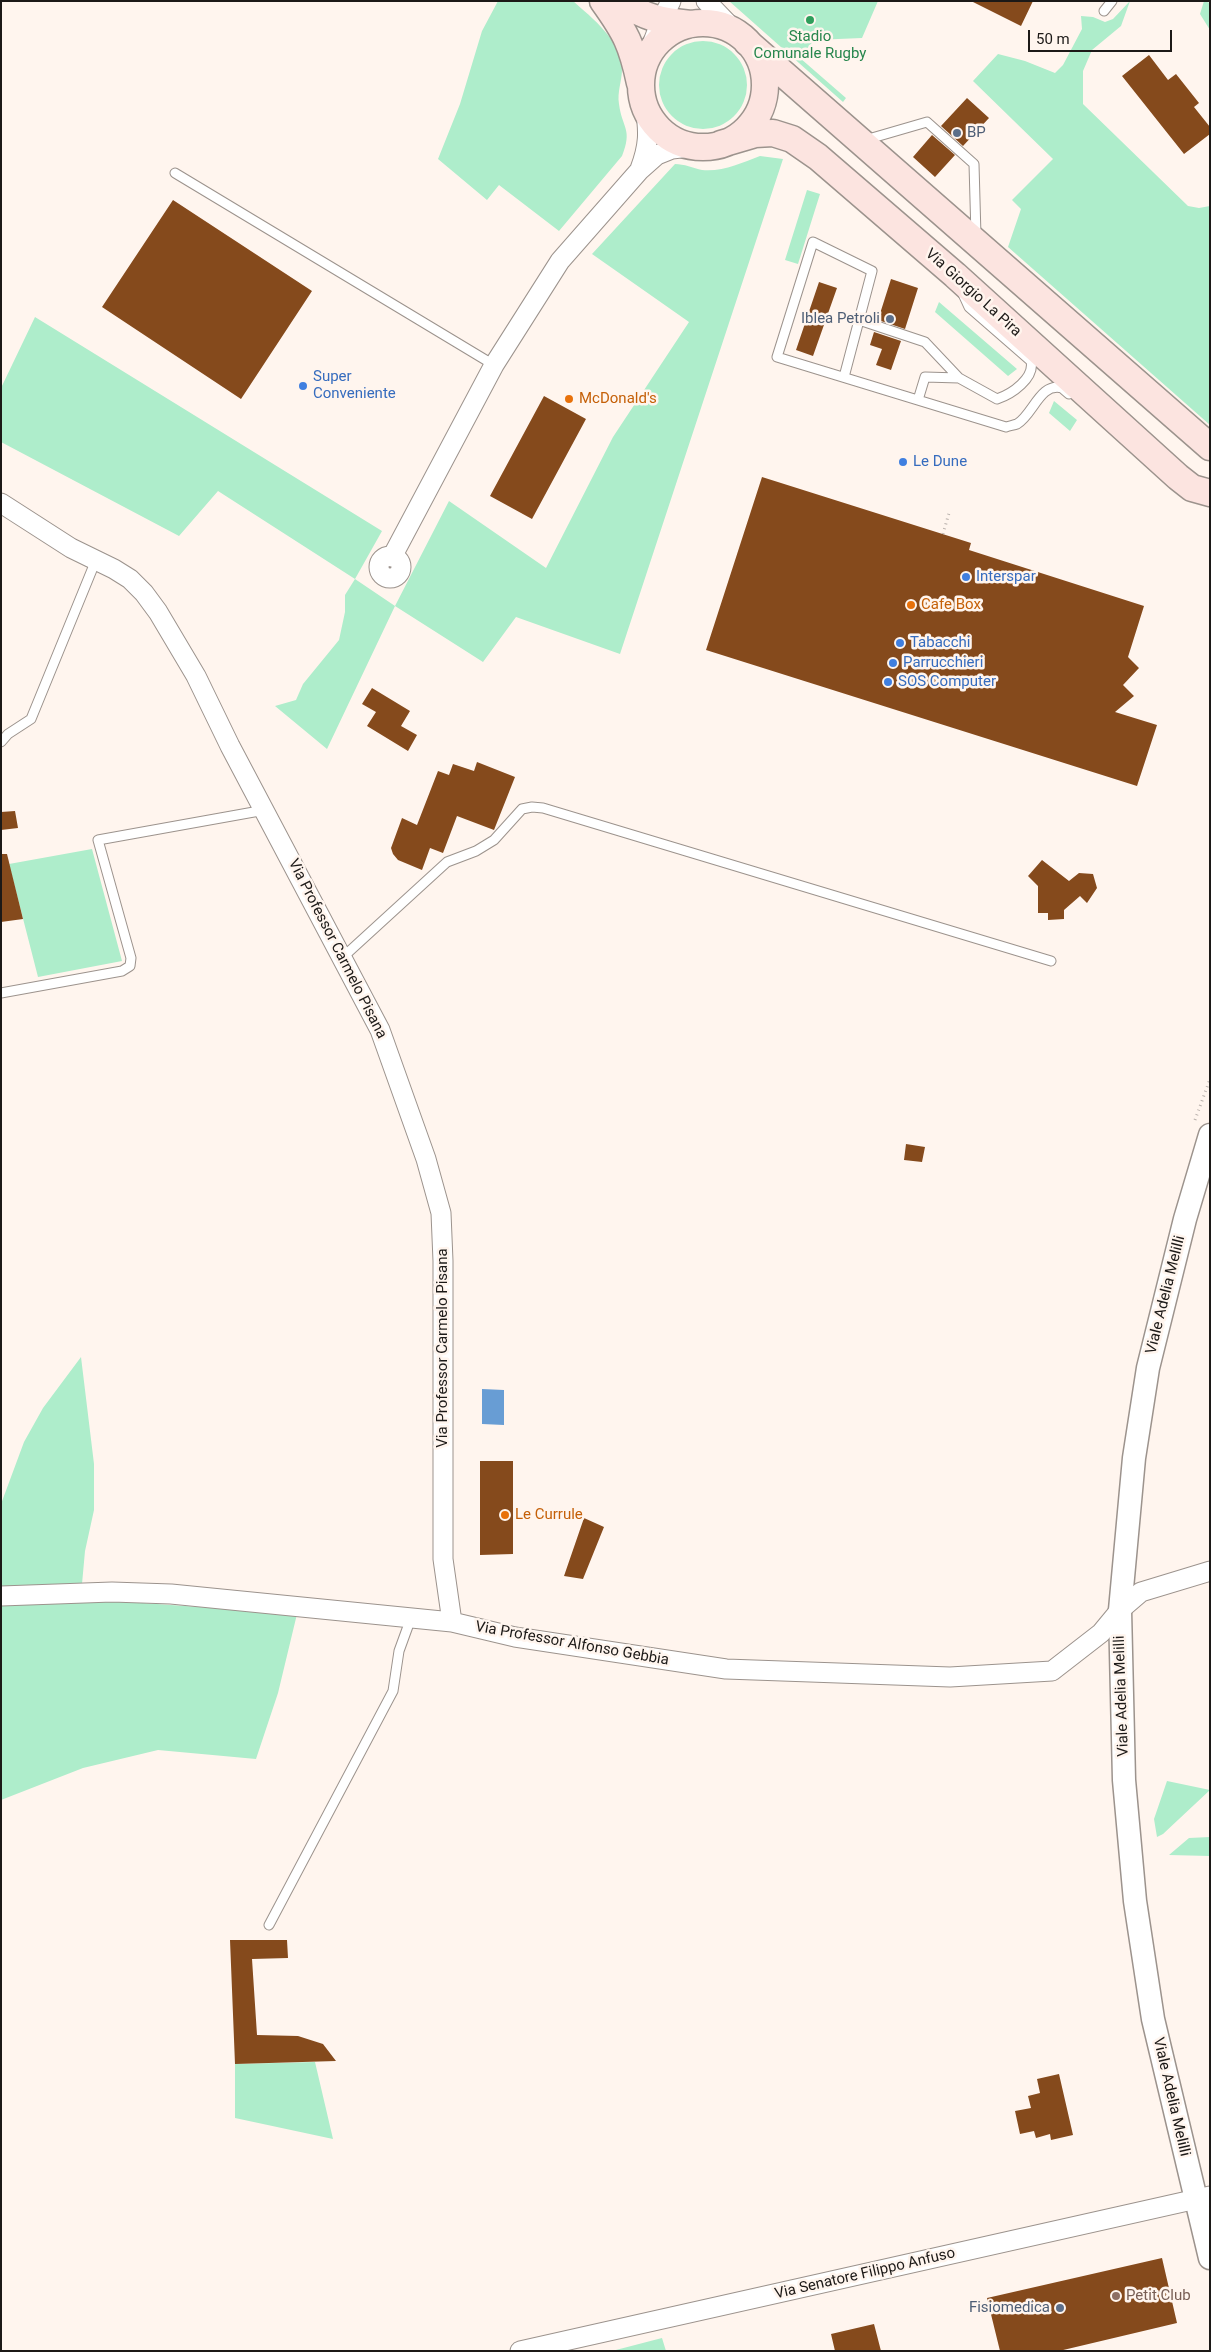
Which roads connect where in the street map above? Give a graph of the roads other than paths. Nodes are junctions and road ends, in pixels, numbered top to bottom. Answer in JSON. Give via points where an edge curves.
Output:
{"nodes":[{"id":1,"x":603,"y":1,"type":"edge"},
{"id":2,"x":619,"y":1,"type":"edge"},
{"id":3,"x":706,"y":1,"type":"edge"},
{"id":4,"x":1112,"y":1,"type":"edge"},
{"id":5,"x":666,"y":11,"type":"edge"},
{"id":6,"x":1104,"y":11,"type":"dead end"},
{"id":7,"x":691,"y":24,"type":"junction"},
{"id":8,"x":741,"y":37,"type":"junction"},
{"id":9,"x":646,"y":60,"type":"junction"},
{"id":10,"x":643,"y":98,"type":"junction"},
{"id":11,"x":859,"y":141,"type":"junction"},
{"id":12,"x":709,"y":145,"type":"junction"},
{"id":13,"x":640,"y":171,"type":"junction"},
{"id":14,"x":175,"y":173,"type":"dead end"},
{"id":15,"x":977,"y":243,"type":"junction"},
{"id":16,"x":955,"y":275,"type":"junction"},
{"id":17,"x":859,"y":320,"type":"junction"},
{"id":18,"x":494,"y":365,"type":"junction"},
{"id":19,"x":844,"y":377,"type":"junction"},
{"id":20,"x":959,"y":378,"type":"junction"},
{"id":21,"x":918,"y":400,"type":"junction"},
{"id":22,"x":1077,"y":401,"type":"dead end"},
{"id":23,"x":1128,"y":446,"type":"dead end"},
{"id":24,"x":1210,"y":447,"type":"edge"},
{"id":25,"x":1178,"y":477,"type":"junction"},
{"id":26,"x":1210,"y":493,"type":"edge"},
{"id":27,"x":1,"y":503,"type":"edge"},
{"id":28,"x":392,"y":556,"type":"dead end"},
{"id":29,"x":96,"y":560,"type":"junction"},
{"id":30,"x":1,"y":742,"type":"edge"},
{"id":31,"x":265,"y":810,"type":"junction"},
{"id":32,"x":342,"y":958,"type":"junction"},
{"id":33,"x":1051,"y":961,"type":"dead end"},
{"id":34,"x":1,"y":993,"type":"edge"},
{"id":35,"x":1210,"y":1135,"type":"edge"},
{"id":36,"x":1210,"y":1571,"type":"edge"},
{"id":37,"x":1,"y":1596,"type":"edge"},
{"id":38,"x":1120,"y":1610,"type":"junction"},
{"id":39,"x":410,"y":1618,"type":"junction"},
{"id":40,"x":452,"y":1622,"type":"junction"},
{"id":41,"x":270,"y":1925,"type":"dead end"},
{"id":42,"x":1202,"y":2198,"type":"edge"},
{"id":43,"x":1210,"y":2258,"type":"edge"},
{"id":44,"x":520,"y":2351,"type":"edge"}],
"edges":[{"from":1,"to":10,"type":"main road","via":[[622,27],[633,51]]},
{"from":2,"to":5,"type":"main road","via":[[640,14]]},
{"from":3,"to":8,"type":"street"},
{"from":4,"to":6,"type":"lane"},
{"from":5,"to":7,"type":"main road"},
{"from":5,"to":9,"type":"street"},
{"from":7,"to":8,"type":"main road","via":[[714,25]]},
{"from":7,"to":9,"type":"main road","via":[[664,37]]},
{"from":8,"to":11,"type":"main road"},
{"from":8,"to":12,"type":"main road","via":[[756,54],[762,67],[765,82],[763,98],[758,114],[748,127],[736,137]]},
{"from":9,"to":10,"type":"main road","via":[[642,74]]},
{"from":10,"to":12,"type":"main road","via":[[654,123],[667,136],[684,144]]},
{"from":10,"to":13,"type":"street","via":[[649,133]]},
{"from":11,"to":15,"type":"main road"},
{"from":11,"to":15,"type":"lane","via":[[927,122],[974,164]]},
{"from":12,"to":13,"type":"street","via":[[672,149],[657,155]]},
{"from":12,"to":16,"type":"main road","name":"Via Giorgio La Pira","via":[[764,133],[792,139],[818,157]]},
{"from":13,"to":18,"type":"street","via":[[560,261]]},
{"from":14,"to":18,"type":"lane"},
{"from":15,"to":24,"type":"main road"},
{"from":16,"to":20,"type":"lane","via":[[969,307],[1031,361],[1033,368],[1027,379],[997,399]]},
{"from":16,"to":25,"type":"main road","name":"Via Giorgio La Pira"},
{"from":17,"to":19,"type":"lane"},
{"from":17,"to":19,"type":"lane","via":[[872,271],[813,242],[778,357]]},
{"from":17,"to":20,"type":"lane","via":[[925,342]]},
{"from":18,"to":28,"type":"street"},
{"from":19,"to":21,"type":"lane"},
{"from":20,"to":21,"type":"lane","via":[[925,377]]},
{"from":21,"to":22,"type":"lane","via":[[1006,427],[1018,423],[1044,393],[1057,387]]},
{"from":23,"to":25,"type":"lane"},
{"from":25,"to":26,"type":"main road","name":"Via Giorgio La Pira","via":[[1192,488]]},
{"from":27,"to":29,"type":"street","name":"Via Professor Carmelo Pisana"},
{"from":29,"to":30,"type":"lane","via":[[31,720]]},
{"from":29,"to":31,"type":"street","name":"Via Professor Carmelo Pisana","via":[[130,580],[158,612],[196,676]]},
{"from":31,"to":32,"type":"street","name":"Via Professor Carmelo Pisana"},
{"from":31,"to":34,"type":"lane","via":[[98,840],[131,958],[130,966],[122,971]]},
{"from":32,"to":33,"type":"lane","via":[[447,862],[494,840],[515,815],[532,807]]},
{"from":32,"to":40,"type":"street","name":"Via Professor Carmelo Pisana","via":[[380,1030],[426,1159],[441,1213],[444,1261],[444,1559]]},
{"from":35,"to":38,"type":"street","name":"Viale Adelia Melilli","via":[[1185,1219],[1148,1368],[1134,1458]]},
{"from":36,"to":38,"type":"street","name":"Via Professor Alfonso Gebbia","via":[[1141,1592]]},
{"from":37,"to":39,"type":"street","name":"Via Professor Alfonso Gebbia","via":[[112,1592],[171,1594]]},
{"from":38,"to":40,"type":"street","name":"Via Professor Alfonso Gebbia","via":[[1101,1634],[1052,1671],[950,1677],[726,1669],[515,1637]]},
{"from":38,"to":42,"type":"street","name":"Viale Adelia Melilli","via":[[1124,1772],[1135,1901],[1153,2020]]},
{"from":39,"to":40,"type":"street","name":"Via Professor Alfonso Gebbia"},
{"from":39,"to":41,"type":"lane","via":[[399,1651],[393,1691]]},
{"from":42,"to":43,"type":"street","name":"Viale Adelia Melilli"},
{"from":42,"to":44,"type":"street","name":"Via Senatore Filippo Anfuso"}]}
